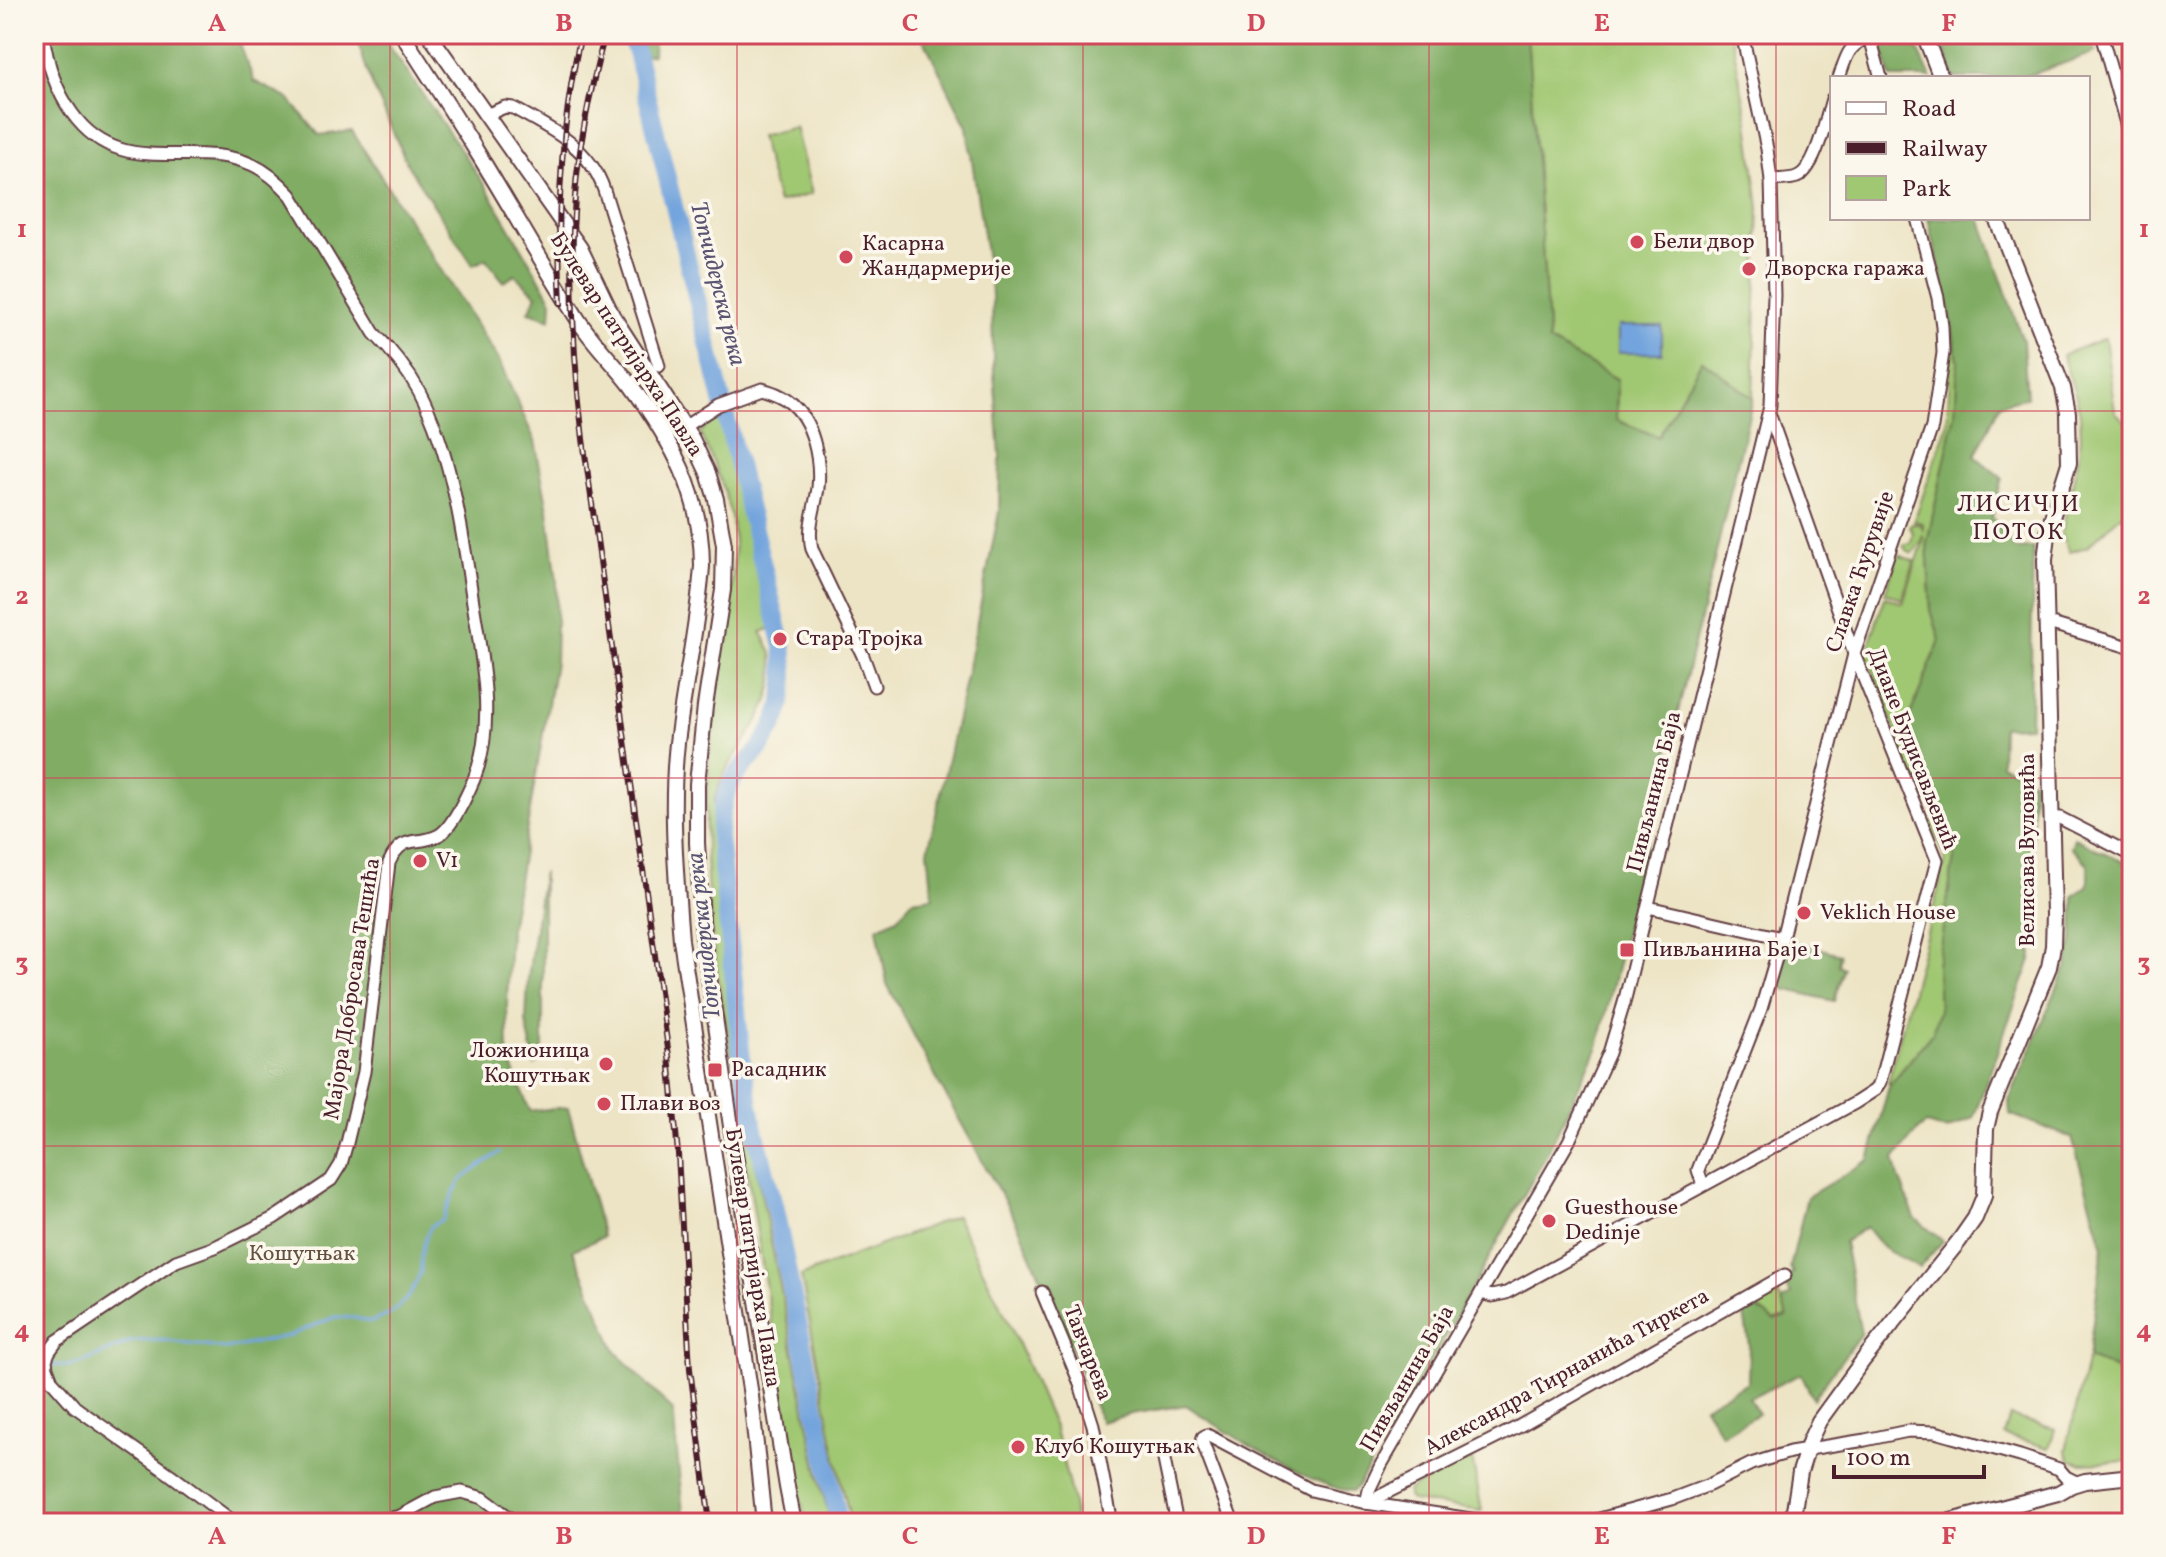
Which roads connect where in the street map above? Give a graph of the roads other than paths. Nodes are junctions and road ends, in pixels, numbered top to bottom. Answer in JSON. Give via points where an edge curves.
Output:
{"nodes":[{"id":1,"x":43,"y":34,"type":"edge"},
{"id":2,"x":402,"y":34,"type":"edge"},
{"id":3,"x":429,"y":34,"type":"edge"},
{"id":4,"x":1742,"y":34,"type":"edge"},
{"id":5,"x":1924,"y":34,"type":"edge"},
{"id":6,"x":2101,"y":34,"type":"edge"},
{"id":7,"x":1840,"y":76,"type":"edge"},
{"id":8,"x":1880,"y":76,"type":"edge"},
{"id":9,"x":1940,"y":76,"type":"edge"},
{"id":10,"x":1830,"y":105,"type":"edge"},
{"id":11,"x":486,"y":115,"type":"junction"},
{"id":12,"x":2132,"y":145,"type":"edge"},
{"id":13,"x":1771,"y":180,"type":"junction"},
{"id":14,"x":1918,"y":220,"type":"edge"},
{"id":15,"x":1997,"y":220,"type":"edge"},
{"id":16,"x":659,"y":366,"type":"dead end"},
{"id":17,"x":1769,"y":413,"type":"junction"},
{"id":18,"x":684,"y":427,"type":"junction"},
{"id":19,"x":2047,"y":624,"type":"junction"},
{"id":20,"x":2132,"y":648,"type":"edge"},
{"id":21,"x":1854,"y":654,"type":"junction"},
{"id":22,"x":874,"y":686,"type":"dead end"},
{"id":23,"x":2051,"y":817,"type":"junction"},
{"id":24,"x":2132,"y":855,"type":"edge"},
{"id":25,"x":1648,"y":907,"type":"junction"},
{"id":26,"x":1782,"y":938,"type":"junction"},
{"id":27,"x":1703,"y":1185,"type":"junction"},
{"id":28,"x":1785,"y":1275,"type":"dead end"},
{"id":29,"x":1042,"y":1292,"type":"dead end"},
{"id":30,"x":1481,"y":1293,"type":"junction"},
{"id":31,"x":1807,"y":1448,"type":"junction"},
{"id":32,"x":1162,"y":1450,"type":"dead end"},
{"id":33,"x":2132,"y":1476,"type":"edge"},
{"id":34,"x":2078,"y":1483,"type":"junction"},
{"id":35,"x":1366,"y":1503,"type":"junction"},
{"id":36,"x":235,"y":1523,"type":"edge"},
{"id":37,"x":369,"y":1523,"type":"edge"},
{"id":38,"x":517,"y":1523,"type":"edge"},
{"id":39,"x":764,"y":1523,"type":"edge"},
{"id":40,"x":794,"y":1523,"type":"edge"},
{"id":41,"x":1112,"y":1523,"type":"edge"},
{"id":42,"x":1177,"y":1523,"type":"edge"},
{"id":43,"x":1233,"y":1523,"type":"edge"},
{"id":44,"x":1497,"y":1523,"type":"edge"},
{"id":45,"x":1585,"y":1523,"type":"edge"},
{"id":46,"x":1792,"y":1523,"type":"edge"},
{"id":47,"x":1943,"y":1523,"type":"edge"}],
"edges":[{"from":1,"to":36,"type":"street","name":"Мајора Добросава Тешића","via":[[62,99],[98,141],[140,152],[215,156],[251,164],[291,195],[374,333],[411,377],[437,433],[464,543],[479,636],[484,746],[451,823],[438,835],[398,847],[389,863],[366,1059],[336,1175],[274,1218],[176,1261],[57,1341],[49,1352],[52,1381],[75,1407]]},
{"from":2,"to":39,"type":"main road","name":"Булевар патријарха Павла","via":[[575,316],[667,441],[697,512],[702,566],[677,745],[677,883],[681,940],[751,1396]]},
{"from":3,"to":11,"type":"main road","name":"Булевар патријарха Павла"},
{"from":4,"to":13,"type":"street","name":"Пивљанина Баја"},
{"from":5,"to":9,"type":"main road"},
{"from":6,"to":12,"type":"street"},
{"from":7,"to":8,"type":"street","via":[[1852,47],[1870,37]]},
{"from":10,"to":13,"type":"street","via":[[1809,167],[1800,176]]},
{"from":11,"to":16,"type":"street","via":[[513,108],[572,143],[596,169]]},
{"from":11,"to":18,"type":"main road","name":"Булевар патријарха Павла","via":[[575,239],[612,315]]},
{"from":13,"to":17,"type":"street","name":"Пивљанина Баја"},
{"from":14,"to":21,"type":"street","name":"Славка Ћурувије","via":[[1942,326],[1936,408]]},
{"from":15,"to":19,"type":"main road","name":"Велисава Вуловића","via":[[2068,413],[2069,463],[2047,542]]},
{"from":17,"to":21,"type":"street","name":"Диане Будисављевић"},
{"from":17,"to":25,"type":"street","name":"Пивљанина Баја"},
{"from":18,"to":22,"type":"street","via":[[718,405],[762,389],[790,402],[805,422],[818,469],[809,533],[812,549]]},
{"from":18,"to":40,"type":"main road","name":"Булевар патријарха Павла","via":[[712,486],[724,545],[723,590],[697,784],[703,936]]},
{"from":19,"to":20,"type":"street"},
{"from":19,"to":23,"type":"main road","name":"Велисава Вуловића"},
{"from":21,"to":26,"type":"street","name":"Славка Ћурувије"},
{"from":21,"to":27,"type":"street","name":"Диане Будисављевић","via":[[1937,862],[1884,1071],[1869,1095]]},
{"from":23,"to":24,"type":"street"},
{"from":23,"to":31,"type":"main road","name":"Велисава Вуловића","via":[[2053,951],[1990,1112],[1982,1202],[1966,1233],[1819,1421]]},
{"from":25,"to":26,"type":"street"},
{"from":25,"to":30,"type":"street","name":"Пивљанина Баја","via":[[1605,1063],[1564,1151]]},
{"from":26,"to":27,"type":"street","name":"Славка Ћурувије","via":[[1757,1022],[1698,1170]]},
{"from":27,"to":30,"type":"street","name":"Диане Будисављевић","via":[[1506,1293]]},
{"from":28,"to":35,"type":"street","name":"Александра Тирнанића Тиркета","via":[[1516,1428]]},
{"from":29,"to":41,"type":"street","name":"Тавчарева","via":[[1093,1425]]},
{"from":30,"to":35,"type":"street","name":"Пивљанина Баја","via":[[1381,1465]]},
{"from":31,"to":34,"type":"street","via":[[1935,1432],[2059,1469]]},
{"from":31,"to":45,"type":"street","via":[[1751,1464],[1654,1505]]},
{"from":31,"to":46,"type":"main road","name":"Велисава Вуловића"},
{"from":32,"to":42,"type":"street"},
{"from":33,"to":34,"type":"main road"},
{"from":34,"to":47,"type":"main road"},
{"from":35,"to":43,"type":"street","via":[[1304,1487],[1212,1435],[1203,1437]]},
{"from":35,"to":44,"type":"street"},
{"from":37,"to":38,"type":"street","via":[[462,1492],[483,1498]]}]}
